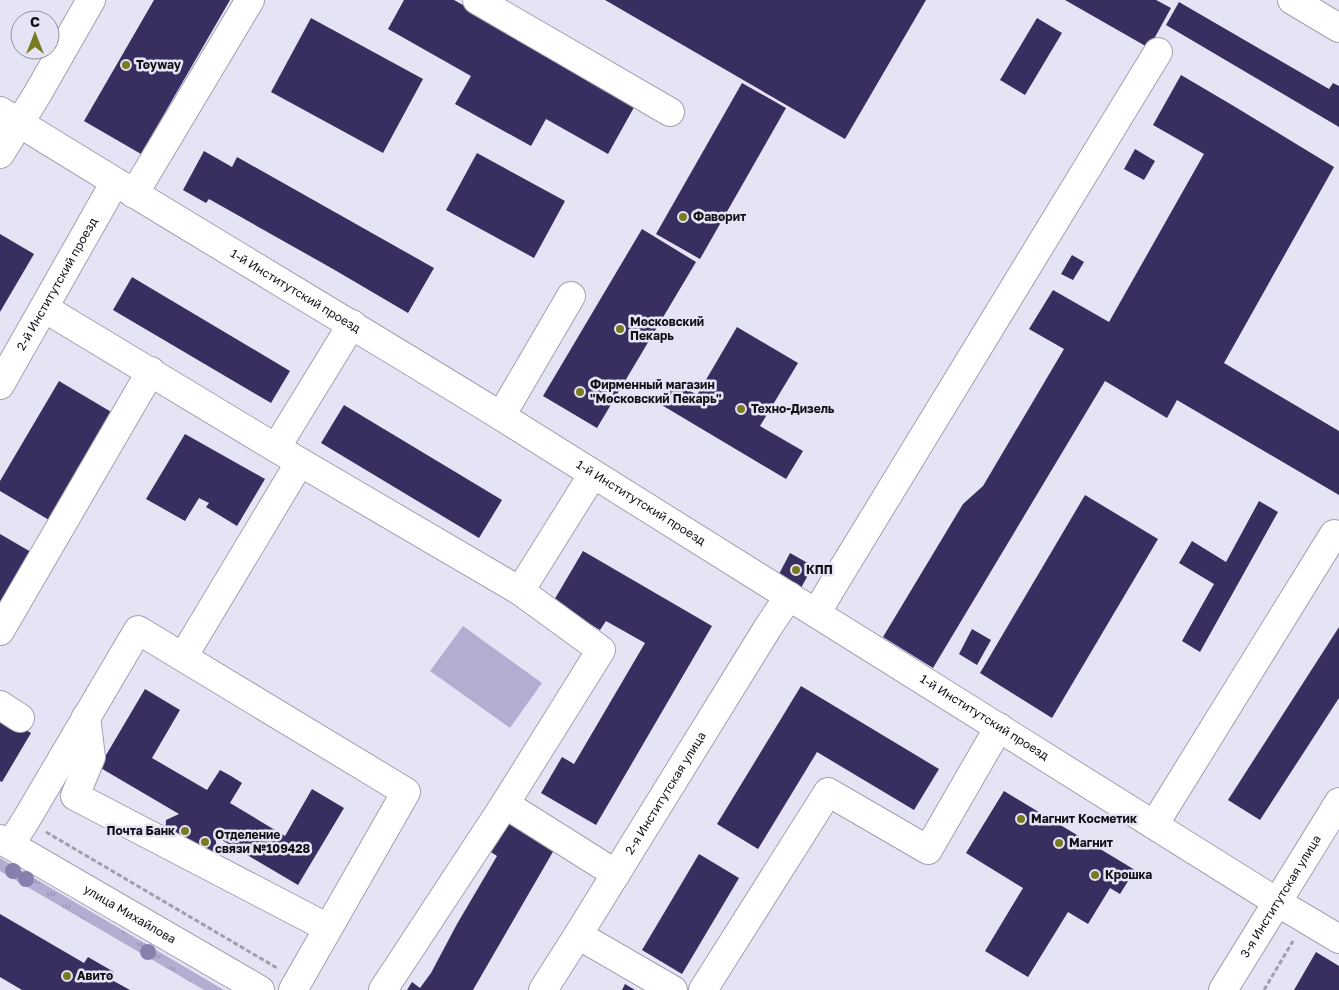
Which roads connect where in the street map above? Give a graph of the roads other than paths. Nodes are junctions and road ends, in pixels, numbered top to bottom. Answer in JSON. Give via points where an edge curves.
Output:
{"nodes":[{"id":1,"x":91,"y":0,"type":"edge"},
{"id":2,"x":250,"y":0,"type":"edge"},
{"id":3,"x":477,"y":0,"type":"edge"},
{"id":4,"x":1292,"y":0,"type":"edge"},
{"id":5,"x":1339,"y":28,"type":"edge"},
{"id":6,"x":1158,"y":52,"type":"dead end"},
{"id":7,"x":670,"y":112,"type":"dead end"},
{"id":8,"x":9,"y":117,"type":"edge"},
{"id":9,"x":0,"y":154,"type":"edge"},
{"id":10,"x":124,"y":188,"type":"junction"},
{"id":11,"x":572,"y":296,"type":"dead end"},
{"id":12,"x":44,"y":308,"type":"junction"},
{"id":13,"x":352,"y":324,"type":"junction"},
{"id":14,"x":151,"y":371,"type":"junction"},
{"id":15,"x":0,"y":385,"type":"edge"},
{"id":16,"x":501,"y":416,"type":"junction"},
{"id":17,"x":276,"y":448,"type":"junction"},
{"id":18,"x":300,"y":462,"type":"junction"},
{"id":19,"x":593,"y":474,"type":"junction"},
{"id":20,"x":1339,"y":537,"type":"edge"},
{"id":21,"x":520,"y":592,"type":"junction"},
{"id":22,"x":789,"y":596,"type":"junction"},
{"id":23,"x":817,"y":612,"type":"junction"},
{"id":24,"x":0,"y":631,"type":"edge"},
{"id":25,"x":183,"y":657,"type":"junction"},
{"id":26,"x":86,"y":717,"type":"junction"},
{"id":27,"x":999,"y":727,"type":"junction"},
{"id":28,"x":1339,"y":802,"type":"edge"},
{"id":29,"x":505,"y":804,"type":"junction"},
{"id":30,"x":1154,"y":825,"type":"junction"},
{"id":31,"x":5,"y":842,"type":"edge"},
{"id":32,"x":616,"y":874,"type":"junction"},
{"id":33,"x":1277,"y":902,"type":"junction"},
{"id":34,"x":328,"y":928,"type":"junction"},
{"id":35,"x":578,"y":935,"type":"junction"},
{"id":36,"x":1339,"y":940,"type":"edge"},
{"id":37,"x":296,"y":985,"type":"edge"},
{"id":38,"x":260,"y":990,"type":"edge"},
{"id":39,"x":383,"y":990,"type":"edge"},
{"id":40,"x":543,"y":990,"type":"edge"},
{"id":41,"x":673,"y":990,"type":"edge"},
{"id":42,"x":703,"y":990,"type":"edge"},
{"id":43,"x":1223,"y":990,"type":"edge"}],
"edges":[{"from":1,"to":8,"type":"street","via":[[38,93]]},
{"from":2,"to":10,"type":"street","name":"2-й Институтский проезд"},
{"from":3,"to":7,"type":"street"},
{"from":4,"to":5,"type":"street"},
{"from":6,"to":23,"type":"street"},
{"from":8,"to":9,"type":"street"},
{"from":8,"to":10,"type":"street","name":"1-й Институтский проезд"},
{"from":10,"to":12,"type":"street","name":"2-й Институтский проезд"},
{"from":10,"to":13,"type":"street","name":"1-й Институтский проезд"},
{"from":11,"to":16,"type":"street"},
{"from":12,"to":14,"type":"street"},
{"from":12,"to":15,"type":"street","name":"2-й Институтский проезд"},
{"from":13,"to":16,"type":"street","name":"1-й Институтский проезд"},
{"from":13,"to":17,"type":"street"},
{"from":14,"to":17,"type":"street"},
{"from":14,"to":24,"type":"street"},
{"from":16,"to":19,"type":"street","name":"1-й Институтский проезд"},
{"from":17,"to":18,"type":"street"},
{"from":18,"to":21,"type":"street"},
{"from":18,"to":25,"type":"street"},
{"from":19,"to":21,"type":"street"},
{"from":19,"to":22,"type":"street","name":"1-й Институтский проезд"},
{"from":20,"to":30,"type":"street","via":[[1334,534]]},
{"from":21,"to":29,"type":"street","via":[[601,650]]},
{"from":22,"to":23,"type":"street","name":"1-й Институтский проезд"},
{"from":22,"to":32,"type":"street","name":"2-я Институтская улица"},
{"from":23,"to":27,"type":"street","name":"1-й Институтский проезд"},
{"from":25,"to":26,"type":"street","via":[[138,630]]},
{"from":25,"to":34,"type":"street","via":[[406,792]]},
{"from":26,"to":31,"type":"street","via":[[26,820]]},
{"from":26,"to":34,"type":"street","via":[[91,757],[75,796]]},
{"from":27,"to":30,"type":"street","name":"1-й Институтский проезд"},
{"from":27,"to":42,"type":"street","via":[[928,850],[828,792]]},
{"from":28,"to":33,"type":"street","name":"3-я Институтская улица"},
{"from":29,"to":32,"type":"street"},
{"from":29,"to":39,"type":"street"},
{"from":30,"to":33,"type":"street","name":"1-й Институтский проезд"},
{"from":31,"to":38,"type":"street","name":"улица Михайлова"},
{"from":32,"to":35,"type":"street","name":"2-я Институтская улица"},
{"from":33,"to":36,"type":"street","name":"1-й Институтский проезд"},
{"from":33,"to":43,"type":"street","name":"3-я Институтская улица"},
{"from":34,"to":37,"type":"street"},
{"from":35,"to":40,"type":"street","name":"2-я Институтская улица"},
{"from":35,"to":41,"type":"street"}]}
